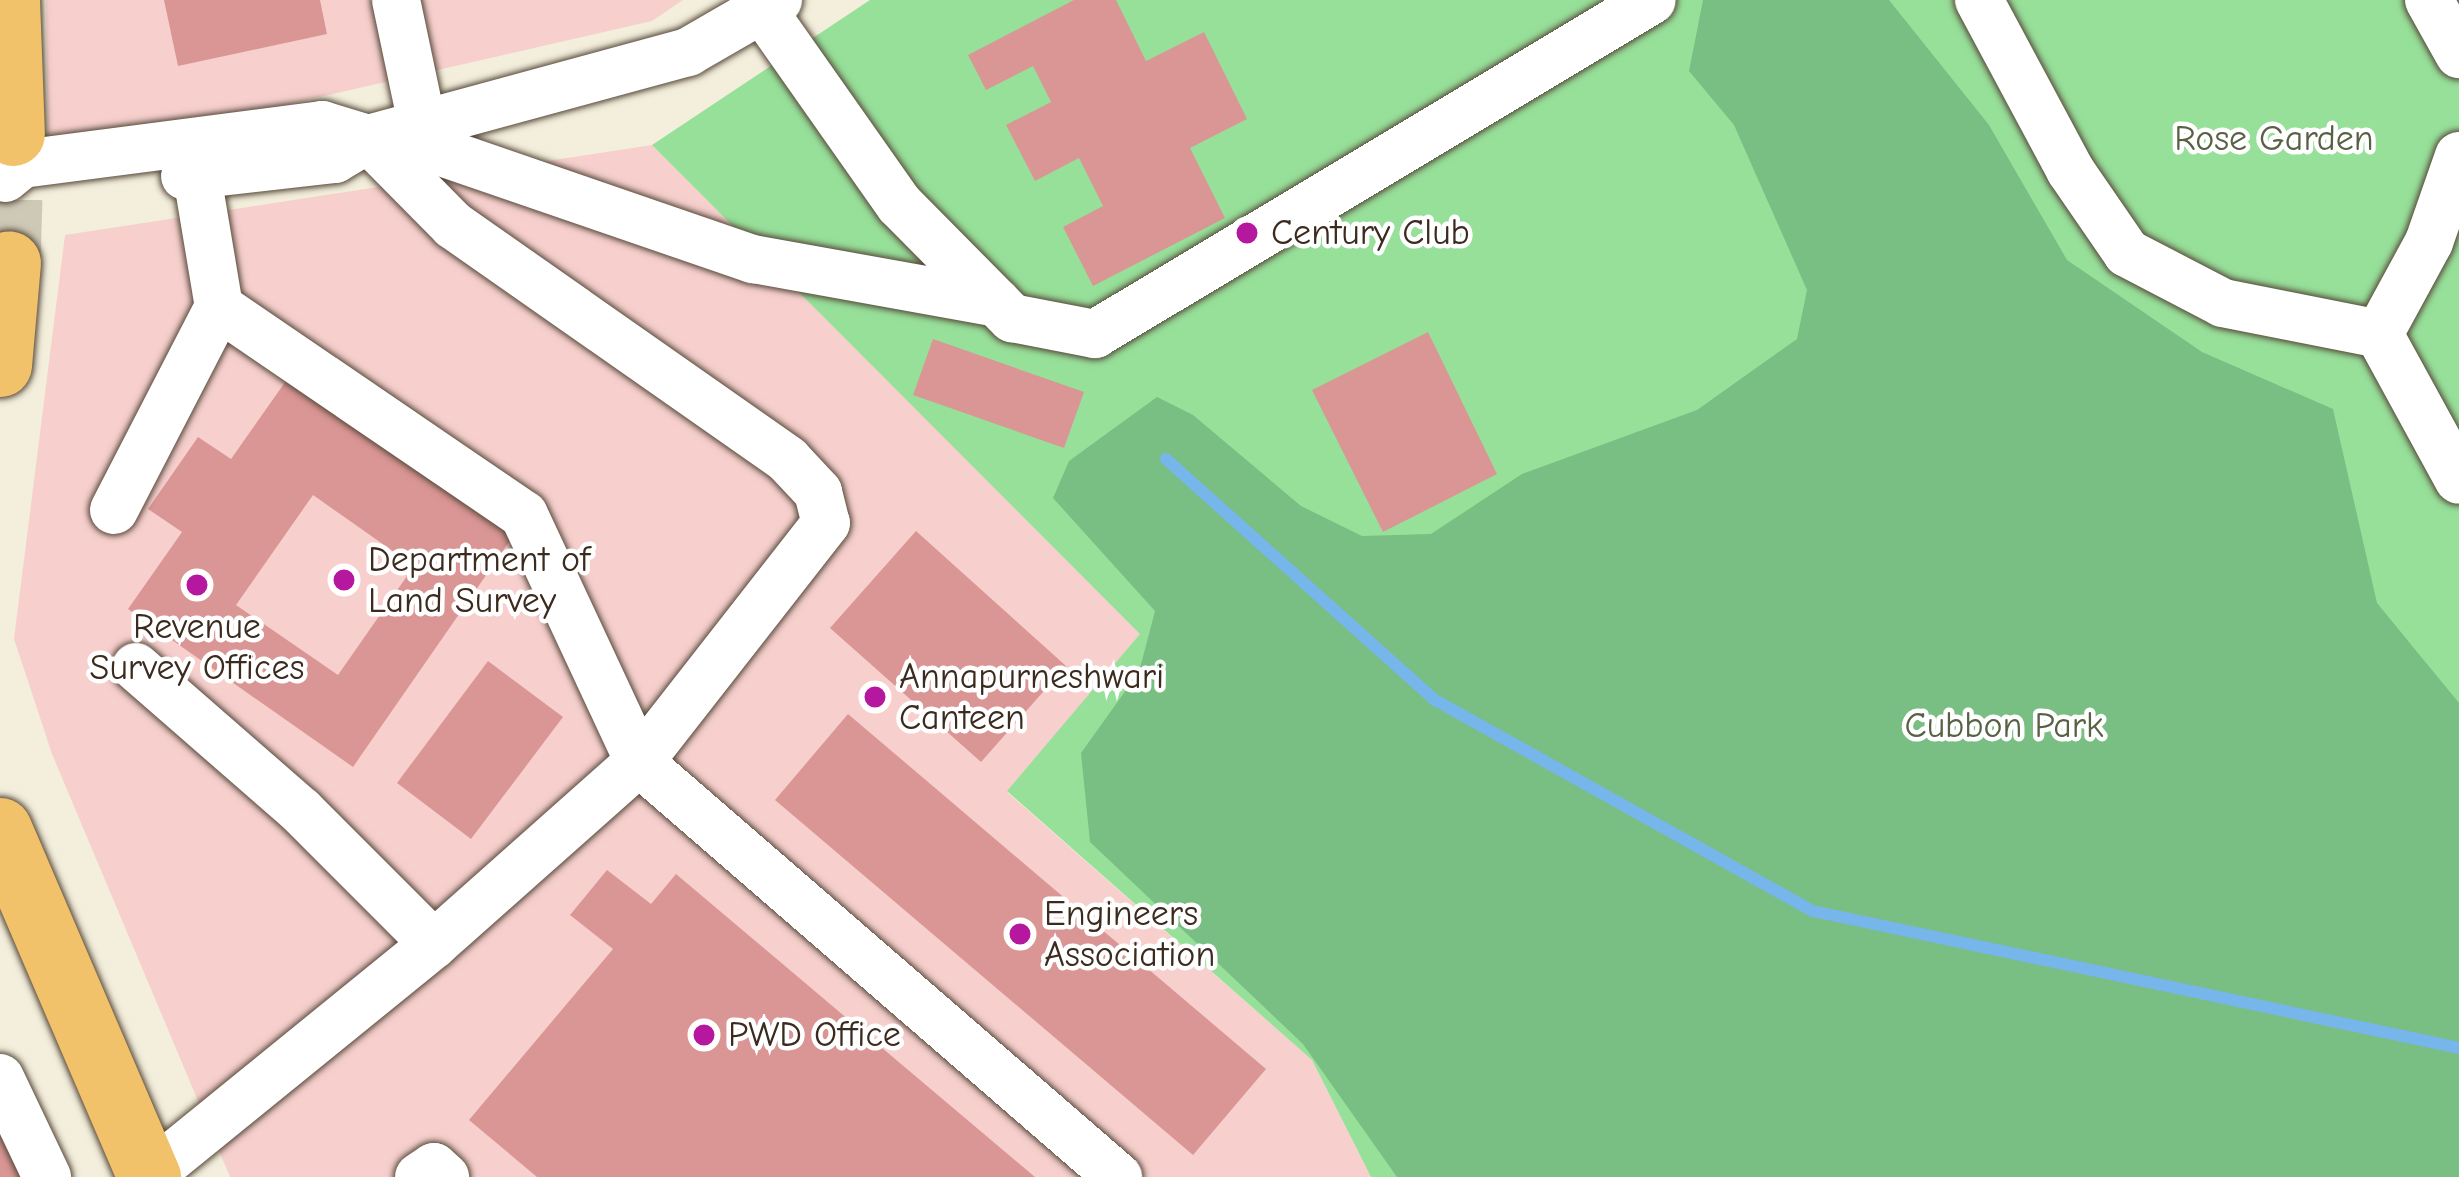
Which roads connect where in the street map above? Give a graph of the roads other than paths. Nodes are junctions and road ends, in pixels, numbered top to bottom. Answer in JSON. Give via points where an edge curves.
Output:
{"nodes":[{"id":1,"x":8,"y":0,"type":"edge"},
{"id":2,"x":396,"y":0,"type":"edge"},
{"id":3,"x":1652,"y":0,"type":"edge"},
{"id":4,"x":1979,"y":0,"type":"edge"},
{"id":5,"x":2429,"y":0,"type":"edge"},
{"id":6,"x":771,"y":6,"type":"edge"},
{"id":7,"x":2459,"y":54,"type":"edge"},
{"id":8,"x":420,"y":125,"type":"junction"},
{"id":9,"x":368,"y":140,"type":"junction"},
{"id":10,"x":2459,"y":156,"type":"edge"},
{"id":11,"x":6,"y":163,"type":"edge"},
{"id":12,"x":197,"y":175,"type":"junction"},
{"id":13,"x":9,"y":262,"type":"dead end"},
{"id":14,"x":997,"y":303,"type":"junction"},
{"id":15,"x":219,"y":307,"type":"junction"},
{"id":16,"x":2379,"y":334,"type":"junction"},
{"id":17,"x":0,"y":365,"type":"edge"},
{"id":18,"x":2459,"y":480,"type":"edge"},
{"id":19,"x":114,"y":510,"type":"dead end"},
{"id":20,"x":136,"y":667,"type":"dead end"},
{"id":21,"x":639,"y":762,"type":"junction"},
{"id":22,"x":0,"y":829,"type":"edge"},
{"id":23,"x":434,"y":944,"type":"junction"},
{"id":24,"x":0,"y":1078,"type":"edge"},
{"id":25,"x":149,"y":1176,"type":"edge"},
{"id":26,"x":47,"y":1177,"type":"edge"},
{"id":27,"x":419,"y":1177,"type":"edge"},
{"id":28,"x":445,"y":1177,"type":"edge"},
{"id":29,"x":1118,"y":1177,"type":"edge"}],
"edges":[{"from":1,"to":11,"type":"main road"},
{"from":2,"to":8,"type":"street"},
{"from":3,"to":14,"type":"street","via":[[1095,334],[1012,319]]},
{"from":4,"to":16,"type":"street","via":[[2070,170],[2127,254],[2223,303]]},
{"from":5,"to":7,"type":"street"},
{"from":6,"to":8,"type":"street","via":[[688,52]]},
{"from":6,"to":14,"type":"street","via":[[898,204]]},
{"from":8,"to":9,"type":"street"},
{"from":8,"to":14,"type":"street","via":[[427,147],[753,259]]},
{"from":9,"to":11,"type":"street","via":[[322,125]]},
{"from":9,"to":12,"type":"street","via":[[335,159]]},
{"from":9,"to":21,"type":"street","via":[[453,225],[788,460],[818,492],[826,523]]},
{"from":10,"to":16,"type":"street","via":[[2429,242]]},
{"from":11,"to":12,"type":"street","via":[[22,191]]},
{"from":12,"to":15,"type":"street"},
{"from":13,"to":17,"type":"main road"},
{"from":15,"to":19,"type":"street"},
{"from":15,"to":21,"type":"street","via":[[524,515]]},
{"from":16,"to":18,"type":"street"},
{"from":20,"to":23,"type":"street","via":[[302,811]]},
{"from":21,"to":23,"type":"street"},
{"from":21,"to":29,"type":"street"},
{"from":22,"to":25,"type":"main road"},
{"from":23,"to":25,"type":"street"},
{"from":24,"to":26,"type":"street"},
{"from":27,"to":28,"type":"street","via":[[434,1167]]}]}
